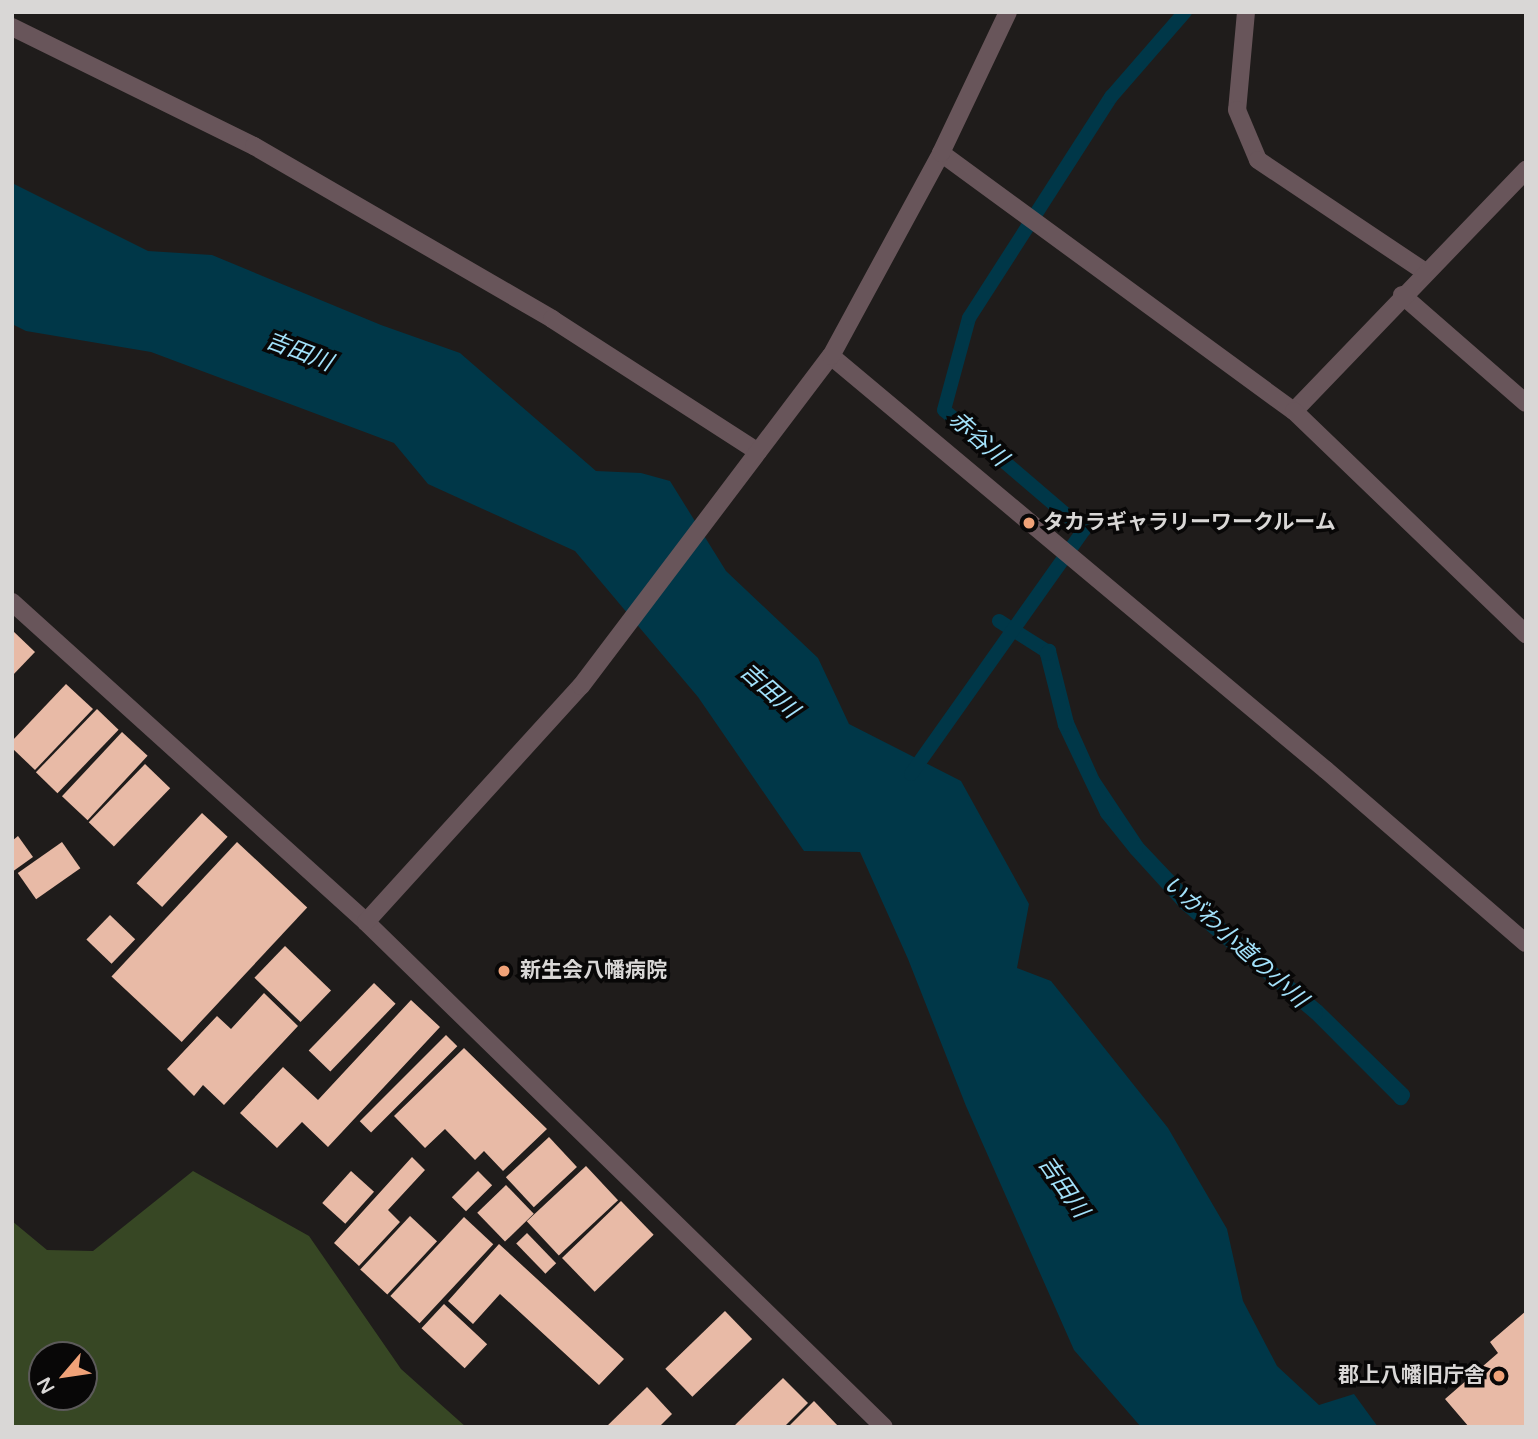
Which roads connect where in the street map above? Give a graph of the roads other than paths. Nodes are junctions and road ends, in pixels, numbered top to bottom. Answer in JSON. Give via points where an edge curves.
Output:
{"nodes":[{"id":1,"x":1009,"y":12,"type":"edge"},
{"id":2,"x":1246,"y":12,"type":"edge"},
{"id":3,"x":12,"y":27,"type":"edge"},
{"id":4,"x":941,"y":153,"type":"junction"},
{"id":5,"x":1526,"y":170,"type":"edge"},
{"id":6,"x":1425,"y":272,"type":"junction"},
{"id":7,"x":1402,"y":296,"type":"junction"},
{"id":8,"x":831,"y":356,"type":"junction"},
{"id":9,"x":1526,"y":403,"type":"edge"},
{"id":10,"x":1294,"y":411,"type":"junction"},
{"id":11,"x":758,"y":452,"type":"junction"},
{"id":12,"x":12,"y":602,"type":"edge"},
{"id":13,"x":1526,"y":634,"type":"edge"},
{"id":14,"x":366,"y":922,"type":"junction"},
{"id":15,"x":1526,"y":943,"type":"edge"},
{"id":16,"x":884,"y":1427,"type":"edge"}],
"edges":[{"from":1,"to":4,"type":"street"},
{"from":2,"to":6,"type":"street","via":[[1237,110],[1258,160]]},
{"from":3,"to":11,"type":"street","via":[[254,146],[552,319]]},
{"from":4,"to":8,"type":"street"},
{"from":4,"to":10,"type":"street"},
{"from":5,"to":6,"type":"street"},
{"from":6,"to":7,"type":"street"},
{"from":7,"to":9,"type":"street"},
{"from":7,"to":10,"type":"street"},
{"from":8,"to":11,"type":"street"},
{"from":8,"to":15,"type":"street"},
{"from":10,"to":13,"type":"street"},
{"from":11,"to":14,"type":"street","via":[[581,686]]},
{"from":12,"to":14,"type":"street"},
{"from":14,"to":16,"type":"street"}]}
